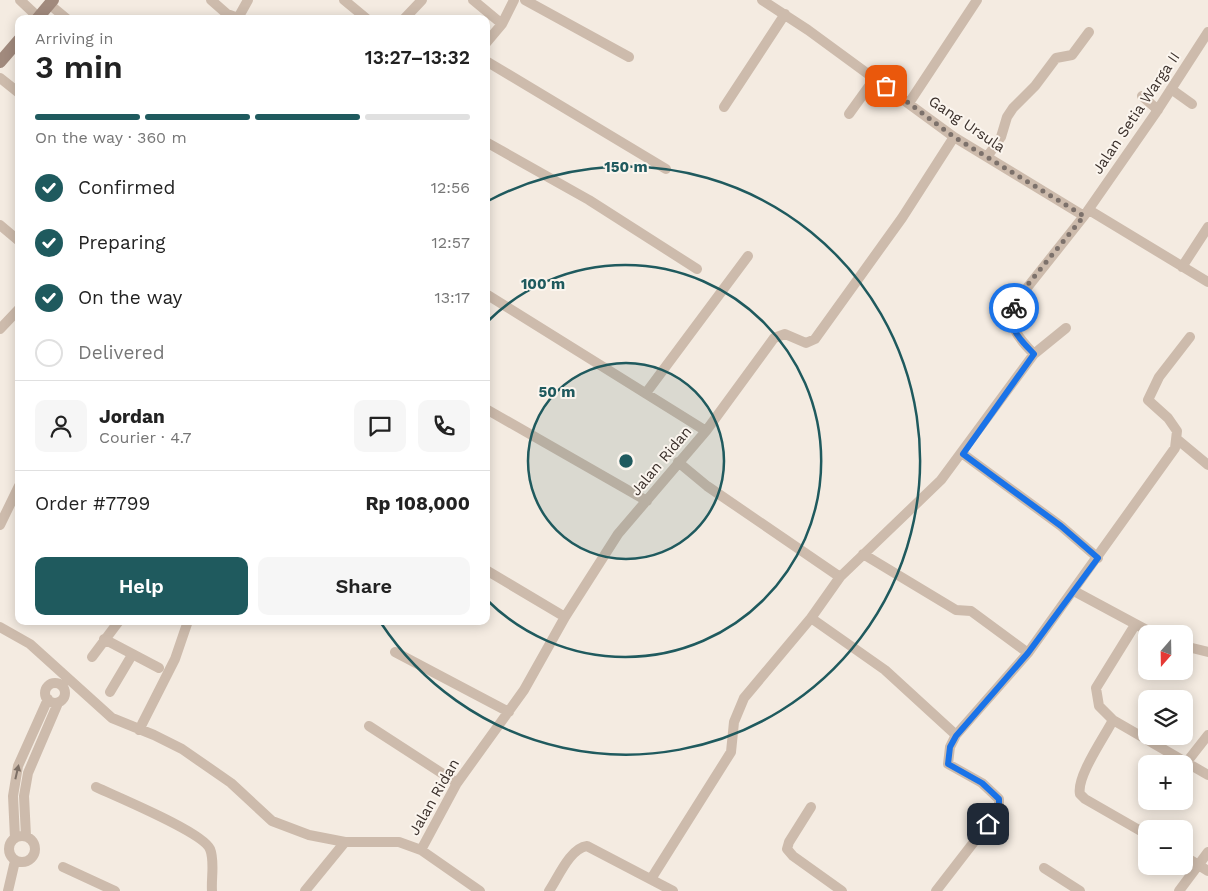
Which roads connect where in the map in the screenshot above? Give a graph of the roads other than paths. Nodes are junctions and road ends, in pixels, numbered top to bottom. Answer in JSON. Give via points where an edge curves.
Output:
{"nodes":[{"id":1,"x":20,"y":0,"type":"edge"},
{"id":2,"x":211,"y":0,"type":"edge"},
{"id":3,"x":248,"y":0,"type":"edge"},
{"id":4,"x":344,"y":0,"type":"edge"},
{"id":5,"x":422,"y":0,"type":"edge"},
{"id":6,"x":473,"y":0,"type":"edge"},
{"id":7,"x":514,"y":0,"type":"edge"},
{"id":8,"x":525,"y":0,"type":"edge"},
{"id":9,"x":762,"y":0,"type":"edge"},
{"id":10,"x":977,"y":0,"type":"edge"},
{"id":11,"x":51,"y":2,"type":"edge"},
{"id":12,"x":785,"y":14,"type":"junction"},
{"id":13,"x":35,"y":15,"type":"edge"},
{"id":14,"x":40,"y":15,"type":"edge"},
{"id":15,"x":63,"y":15,"type":"edge"},
{"id":16,"x":230,"y":15,"type":"edge"},
{"id":17,"x":240,"y":15,"type":"edge"},
{"id":18,"x":361,"y":15,"type":"edge"},
{"id":19,"x":408,"y":15,"type":"edge"},
{"id":20,"x":502,"y":24,"type":"junction"},
{"id":21,"x":1089,"y":32,"type":"dead end"},
{"id":22,"x":1208,"y":32,"type":"edge"},
{"id":23,"x":490,"y":39,"type":"edge"},
{"id":24,"x":15,"y":45,"type":"edge"},
{"id":25,"x":629,"y":57,"type":"dead end"},
{"id":26,"x":0,"y":62,"type":"edge"},
{"id":27,"x":490,"y":64,"type":"edge"},
{"id":28,"x":0,"y":78,"type":"edge"},
{"id":29,"x":875,"y":78,"type":"junction"},
{"id":30,"x":1171,"y":88,"type":"junction"},
{"id":31,"x":15,"y":90,"type":"edge"},
{"id":32,"x":1142,"y":96,"type":"dead end"},
{"id":33,"x":909,"y":102,"type":"junction"},
{"id":34,"x":1192,"y":104,"type":"dead end"},
{"id":35,"x":724,"y":107,"type":"dead end"},
{"id":36,"x":1158,"y":110,"type":"junction"},
{"id":37,"x":849,"y":114,"type":"dead end"},
{"id":38,"x":954,"y":137,"type":"junction"},
{"id":39,"x":490,"y":144,"type":"edge"},
{"id":40,"x":987,"y":157,"type":"junction"},
{"id":41,"x":666,"y":169,"type":"dead end"},
{"id":42,"x":1087,"y":213,"type":"junction"},
{"id":43,"x":0,"y":225,"type":"edge"},
{"id":44,"x":1208,"y":227,"type":"edge"},
{"id":45,"x":15,"y":238,"type":"edge"},
{"id":46,"x":748,"y":256,"type":"dead end"},
{"id":47,"x":1182,"y":267,"type":"junction"},
{"id":48,"x":697,"y":269,"type":"dead end"},
{"id":49,"x":1208,"y":282,"type":"edge"},
{"id":50,"x":490,"y":296,"type":"edge"},
{"id":51,"x":15,"y":313,"type":"edge"},
{"id":52,"x":1066,"y":328,"type":"dead end"},
{"id":53,"x":0,"y":329,"type":"edge"},
{"id":54,"x":1190,"y":337,"type":"dead end"},
{"id":55,"x":1034,"y":354,"type":"junction"},
{"id":56,"x":646,"y":393,"type":"junction"},
{"id":57,"x":490,"y":411,"type":"edge"},
{"id":58,"x":706,"y":431,"type":"junction"},
{"id":59,"x":1178,"y":440,"type":"junction"},
{"id":60,"x":963,"y":454,"type":"junction"},
{"id":61,"x":678,"y":462,"type":"junction"},
{"id":62,"x":1208,"y":465,"type":"edge"},
{"id":63,"x":15,"y":494,"type":"edge"},
{"id":64,"x":647,"y":501,"type":"junction"},
{"id":65,"x":0,"y":526,"type":"edge"},
{"id":66,"x":863,"y":554,"type":"junction"},
{"id":67,"x":1098,"y":558,"type":"junction"},
{"id":68,"x":490,"y":572,"type":"edge"},
{"id":69,"x":840,"y":577,"type":"junction"},
{"id":70,"x":1074,"y":591,"type":"junction"},
{"id":71,"x":566,"y":617,"type":"junction"},
{"id":72,"x":811,"y":618,"type":"junction"},
{"id":73,"x":116,"y":625,"type":"edge"},
{"id":74,"x":187,"y":625,"type":"edge"},
{"id":75,"x":1135,"y":625,"type":"junction"},
{"id":76,"x":0,"y":626,"type":"edge"},
{"id":77,"x":1138,"y":626,"type":"edge"},
{"id":78,"x":104,"y":639,"type":"junction"},
{"id":79,"x":1193,"y":648,"type":"edge"},
{"id":80,"x":395,"y":652,"type":"dead end"},
{"id":81,"x":1208,"y":652,"type":"edge"},
{"id":82,"x":1028,"y":653,"type":"junction"},
{"id":83,"x":132,"y":655,"type":"junction"},
{"id":84,"x":92,"y":657,"type":"dead end"},
{"id":85,"x":159,"y":668,"type":"dead end"},
{"id":86,"x":65,"y":682,"type":"junction"},
{"id":87,"x":110,"y":692,"type":"dead end"},
{"id":88,"x":53,"y":701,"type":"junction"},
{"id":89,"x":509,"y":712,"type":"junction"},
{"id":90,"x":1113,"y":720,"type":"junction"},
{"id":91,"x":369,"y":726,"type":"dead end"},
{"id":92,"x":139,"y":730,"type":"junction"},
{"id":93,"x":1208,"y":735,"type":"edge"},
{"id":94,"x":956,"y":736,"type":"junction"},
{"id":95,"x":23,"y":752,"type":"junction"},
{"id":96,"x":1172,"y":755,"type":"edge"},
{"id":97,"x":1192,"y":755,"type":"edge"},
{"id":98,"x":34,"y":756,"type":"junction"},
{"id":99,"x":1193,"y":767,"type":"edge"},
{"id":100,"x":1208,"y":775,"type":"edge"},
{"id":101,"x":457,"y":782,"type":"junction"},
{"id":102,"x":96,"y":787,"type":"dead end"},
{"id":103,"x":13,"y":796,"type":"junction"},
{"id":104,"x":24,"y":796,"type":"junction"},
{"id":105,"x":811,"y":807,"type":"dead end"},
{"id":106,"x":1138,"y":829,"type":"edge"},
{"id":107,"x":26,"y":836,"type":"junction"},
{"id":108,"x":15,"y":838,"type":"junction"},
{"id":109,"x":345,"y":842,"type":"junction"},
{"id":110,"x":421,"y":850,"type":"junction"},
{"id":111,"x":1208,"y":852,"type":"edge"},
{"id":112,"x":15,"y":861,"type":"junction"},
{"id":113,"x":1193,"y":861,"type":"edge"},
{"id":114,"x":1199,"y":864,"type":"junction"},
{"id":115,"x":63,"y":867,"type":"dead end"},
{"id":116,"x":1044,"y":868,"type":"dead end"},
{"id":117,"x":1208,"y":871,"type":"edge"},
{"id":118,"x":652,"y":879,"type":"junction"},
{"id":119,"x":8,"y":891,"type":"edge"},
{"id":120,"x":115,"y":891,"type":"edge"},
{"id":121,"x":212,"y":891,"type":"edge"},
{"id":122,"x":305,"y":891,"type":"edge"},
{"id":123,"x":480,"y":891,"type":"edge"},
{"id":124,"x":549,"y":891,"type":"edge"},
{"id":125,"x":673,"y":891,"type":"edge"},
{"id":126,"x":842,"y":891,"type":"edge"},
{"id":127,"x":936,"y":891,"type":"edge"},
{"id":128,"x":1080,"y":891,"type":"edge"},
{"id":129,"x":1178,"y":891,"type":"edge"}],
"edges":[{"from":1,"to":13,"type":"street"},
{"from":2,"to":16,"type":"street"},
{"from":3,"to":17,"type":"street"},
{"from":4,"to":18,"type":"street"},
{"from":5,"to":19,"type":"street"},
{"from":6,"to":20,"type":"street"},
{"from":7,"to":20,"type":"street"},
{"from":8,"to":25,"type":"street"},
{"from":9,"to":12,"type":"street","name":"Gang Ursula"},
{"from":10,"to":33,"type":"street"},
{"from":11,"to":14,"type":"street"},
{"from":11,"to":15,"type":"street"},
{"from":12,"to":29,"type":"street","name":"Gang Ursula"},
{"from":12,"to":35,"type":"street"},
{"from":20,"to":23,"type":"street"},
{"from":21,"to":40,"type":"street","via":[[1072,55],[1056,58],[1013,108],[1001,137]]},
{"from":22,"to":30,"type":"street","name":"Jalan Setia Warga II"},
{"from":24,"to":26,"type":"street"},
{"from":27,"to":41,"type":"street"},
{"from":28,"to":31,"type":"street"},
{"from":29,"to":33,"type":"street","name":"Gang Ursula"},
{"from":29,"to":37,"type":"street"},
{"from":30,"to":34,"type":"street"},
{"from":30,"to":36,"type":"street","name":"Jalan Setia Warga II"},
{"from":32,"to":36,"type":"street"},
{"from":33,"to":38,"type":"street","name":"Gang Ursula"},
{"from":36,"to":42,"type":"street","name":"Jalan Setia Warga II"},
{"from":38,"to":40,"type":"street","name":"Gang Ursula"},
{"from":38,"to":58,"type":"street","name":"Jalan Ridan","via":[[902,218],[815,339],[806,343],[786,334],[774,338]]},
{"from":39,"to":48,"type":"street","via":[[590,200]]},
{"from":40,"to":42,"type":"street","name":"Gang Ursula"},
{"from":42,"to":47,"type":"street","name":"Gang Ursula"},
{"from":42,"to":55,"type":"street","name":"Jalan Setia Warga II","via":[[1020,294],[1012,313],[1016,336]]},
{"from":43,"to":45,"type":"street"},
{"from":44,"to":47,"type":"street"},
{"from":46,"to":56,"type":"street"},
{"from":47,"to":49,"type":"street","name":"Gang Ursula"},
{"from":50,"to":56,"type":"street"},
{"from":51,"to":53,"type":"street"},
{"from":52,"to":55,"type":"street"},
{"from":54,"to":59,"type":"street","via":[[1159,377],[1148,400],[1174,425]]},
{"from":55,"to":60,"type":"street"},
{"from":56,"to":58,"type":"street"},
{"from":57,"to":64,"type":"street"},
{"from":58,"to":61,"type":"street","name":"Jalan Ridan"},
{"from":59,"to":62,"type":"street"},
{"from":59,"to":67,"type":"street","via":[[1168,460]]},
{"from":60,"to":66,"type":"street","via":[[929,493]]},
{"from":60,"to":67,"type":"street","via":[[1061,526]]},
{"from":61,"to":64,"type":"street","name":"Jalan Ridan"},
{"from":61,"to":69,"type":"street","via":[[707,486]]},
{"from":63,"to":65,"type":"street"},
{"from":64,"to":71,"type":"street","name":"Jalan Ridan","via":[[618,534]]},
{"from":66,"to":69,"type":"street"},
{"from":66,"to":82,"type":"street","via":[[956,610],[971,611]]},
{"from":67,"to":70,"type":"street"},
{"from":68,"to":71,"type":"street"},
{"from":69,"to":72,"type":"street"},
{"from":70,"to":75,"type":"street"},
{"from":70,"to":82,"type":"street"},
{"from":71,"to":89,"type":"street","name":"Jalan Ridan"},
{"from":72,"to":94,"type":"street","via":[[885,670]]},
{"from":72,"to":118,"type":"street","via":[[744,698],[734,722],[731,752]]},
{"from":73,"to":78,"type":"street"},
{"from":74,"to":92,"type":"street","via":[[175,659]]},
{"from":75,"to":77,"type":"street"},
{"from":75,"to":90,"type":"street","via":[[1096,688],[1100,706]]},
{"from":76,"to":86,"type":"street","via":[[30,644]]},
{"from":78,"to":83,"type":"street"},
{"from":78,"to":84,"type":"street"},
{"from":79,"to":81,"type":"street"},
{"from":80,"to":89,"type":"street"},
{"from":82,"to":94,"type":"street"},
{"from":83,"to":85,"type":"street"},
{"from":83,"to":87,"type":"street"},
{"from":86,"to":88,"type":"street","via":[[64,696]]},
{"from":86,"to":88,"type":"street","via":[[47,688],[46,694]]},
{"from":86,"to":92,"type":"street","via":[[112,718]]},
{"from":88,"to":95,"type":"street"},
{"from":88,"to":98,"type":"street"},
{"from":89,"to":101,"type":"street","name":"Jalan Ridan"},
{"from":90,"to":96,"type":"street"},
{"from":90,"to":106,"type":"street","via":[[1079,784],[1080,794]]},
{"from":91,"to":101,"type":"street"},
{"from":92,"to":109,"type":"street","via":[[182,749],[231,783],[272,820],[309,835]]},
{"from":93,"to":97,"type":"street"},
{"from":94,"to":127,"type":"street","via":[[950,747],[948,764],[992,790],[999,799],[999,806]]},
{"from":95,"to":98,"type":"street"},
{"from":103,"to":95,"type":"street","one_way":true},
{"from":98,"to":104,"type":"street"},
{"from":99,"to":100,"type":"street"},
{"from":101,"to":110,"type":"street","name":"Jalan Ridan"},
{"from":102,"to":121,"type":"street","via":[[203,840],[211,854]]},
{"from":103,"to":104,"type":"street"},
{"from":103,"to":108,"type":"street"},
{"from":104,"to":107,"type":"street"},
{"from":105,"to":126,"type":"street","via":[[787,849],[792,856]]},
{"from":107,"to":108,"type":"street"},
{"from":107,"to":112,"type":"street","via":[[34,844],[35,855],[26,862]]},
{"from":108,"to":112,"type":"street","via":[[9,852]]},
{"from":109,"to":110,"type":"street","via":[[399,842]]},
{"from":109,"to":122,"type":"street"},
{"from":110,"to":123,"type":"street"},
{"from":111,"to":114,"type":"street"},
{"from":112,"to":119,"type":"street"},
{"from":113,"to":114,"type":"street"},
{"from":114,"to":117,"type":"street"},
{"from":114,"to":129,"type":"street"},
{"from":115,"to":120,"type":"street"},
{"from":116,"to":128,"type":"street"},
{"from":118,"to":124,"type":"street","via":[[587,846],[574,853]]},
{"from":118,"to":125,"type":"street"}]}
